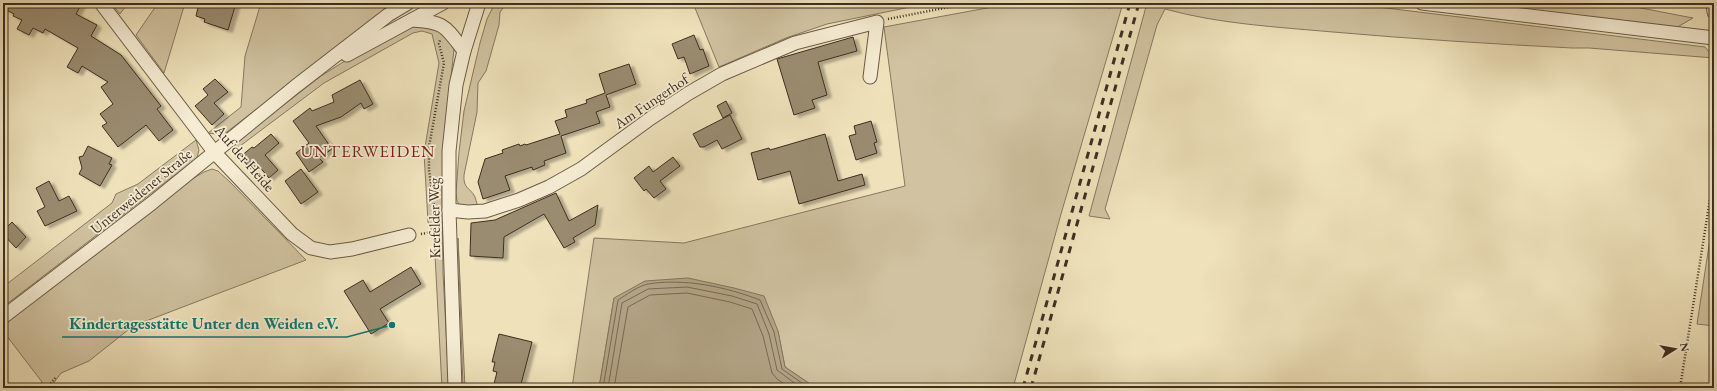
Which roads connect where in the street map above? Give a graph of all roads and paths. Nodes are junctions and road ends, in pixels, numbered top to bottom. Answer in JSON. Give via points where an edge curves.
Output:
{"nodes":[{"id":1,"x":101,"y":3,"type":"edge"},
{"id":2,"x":408,"y":3,"type":"edge"},
{"id":3,"x":443,"y":3,"type":"edge"},
{"id":4,"x":479,"y":3,"type":"edge"},
{"id":5,"x":970,"y":3,"type":"edge"},
{"id":6,"x":1422,"y":3,"type":"edge"},
{"id":7,"x":1713,"y":3,"type":"edge"},
{"id":8,"x":1714,"y":12,"type":"edge"},
{"id":9,"x":412,"y":20,"type":"junction"},
{"id":10,"x":877,"y":22,"type":"junction"},
{"id":11,"x":1714,"y":38,"type":"edge"},
{"id":12,"x":464,"y":51,"type":"junction"},
{"id":13,"x":870,"y":77,"type":"dead end"},
{"id":14,"x":296,"y":86,"type":"junction"},
{"id":15,"x":215,"y":153,"type":"junction"},
{"id":16,"x":1714,"y":174,"type":"edge"},
{"id":17,"x":449,"y":210,"type":"junction"},
{"id":18,"x":409,"y":235,"type":"dead end"},
{"id":19,"x":3,"y":317,"type":"edge"},
{"id":20,"x":56,"y":377,"type":"dead end"},
{"id":21,"x":47,"y":388,"type":"edge"},
{"id":22,"x":455,"y":388,"type":"edge"},
{"id":23,"x":1680,"y":388,"type":"edge"}],
"edges":[{"from":1,"to":15,"type":"street","name":"Auf der Heide"},
{"from":2,"to":14,"type":"street","name":"Unterweidener Straße","via":[[388,15]]},
{"from":3,"to":9,"type":"street","name":"Unterweidener Straße"},
{"from":4,"to":12,"type":"street","name":"Krefelder Weg"},
{"from":5,"to":10,"type":"path"},
{"from":6,"to":11,"type":"street"},
{"from":7,"to":8,"type":"street"},
{"from":9,"to":12,"type":"street","via":[[430,21],[446,27]]},
{"from":9,"to":14,"type":"street","name":"Unterweidener Straße"},
{"from":10,"to":13,"type":"street"},
{"from":10,"to":17,"type":"street","name":"Am Fungerhof","via":[[795,43],[722,74],[689,93],[581,169],[550,187],[485,210]]},
{"from":12,"to":17,"type":"street","name":"Krefelder Weg","via":[[456,85],[449,151]]},
{"from":14,"to":15,"type":"street","name":"Unterweidener Straße"},
{"from":15,"to":18,"type":"street","name":"Auf der Heide","via":[[292,234],[311,248],[330,252],[352,250]]},
{"from":15,"to":19,"type":"street","name":"Unterweidener Straße"},
{"from":16,"to":23,"type":"path"},
{"from":17,"to":22,"type":"street","name":"Krefelder Weg"},
{"from":20,"to":21,"type":"path"}]}
